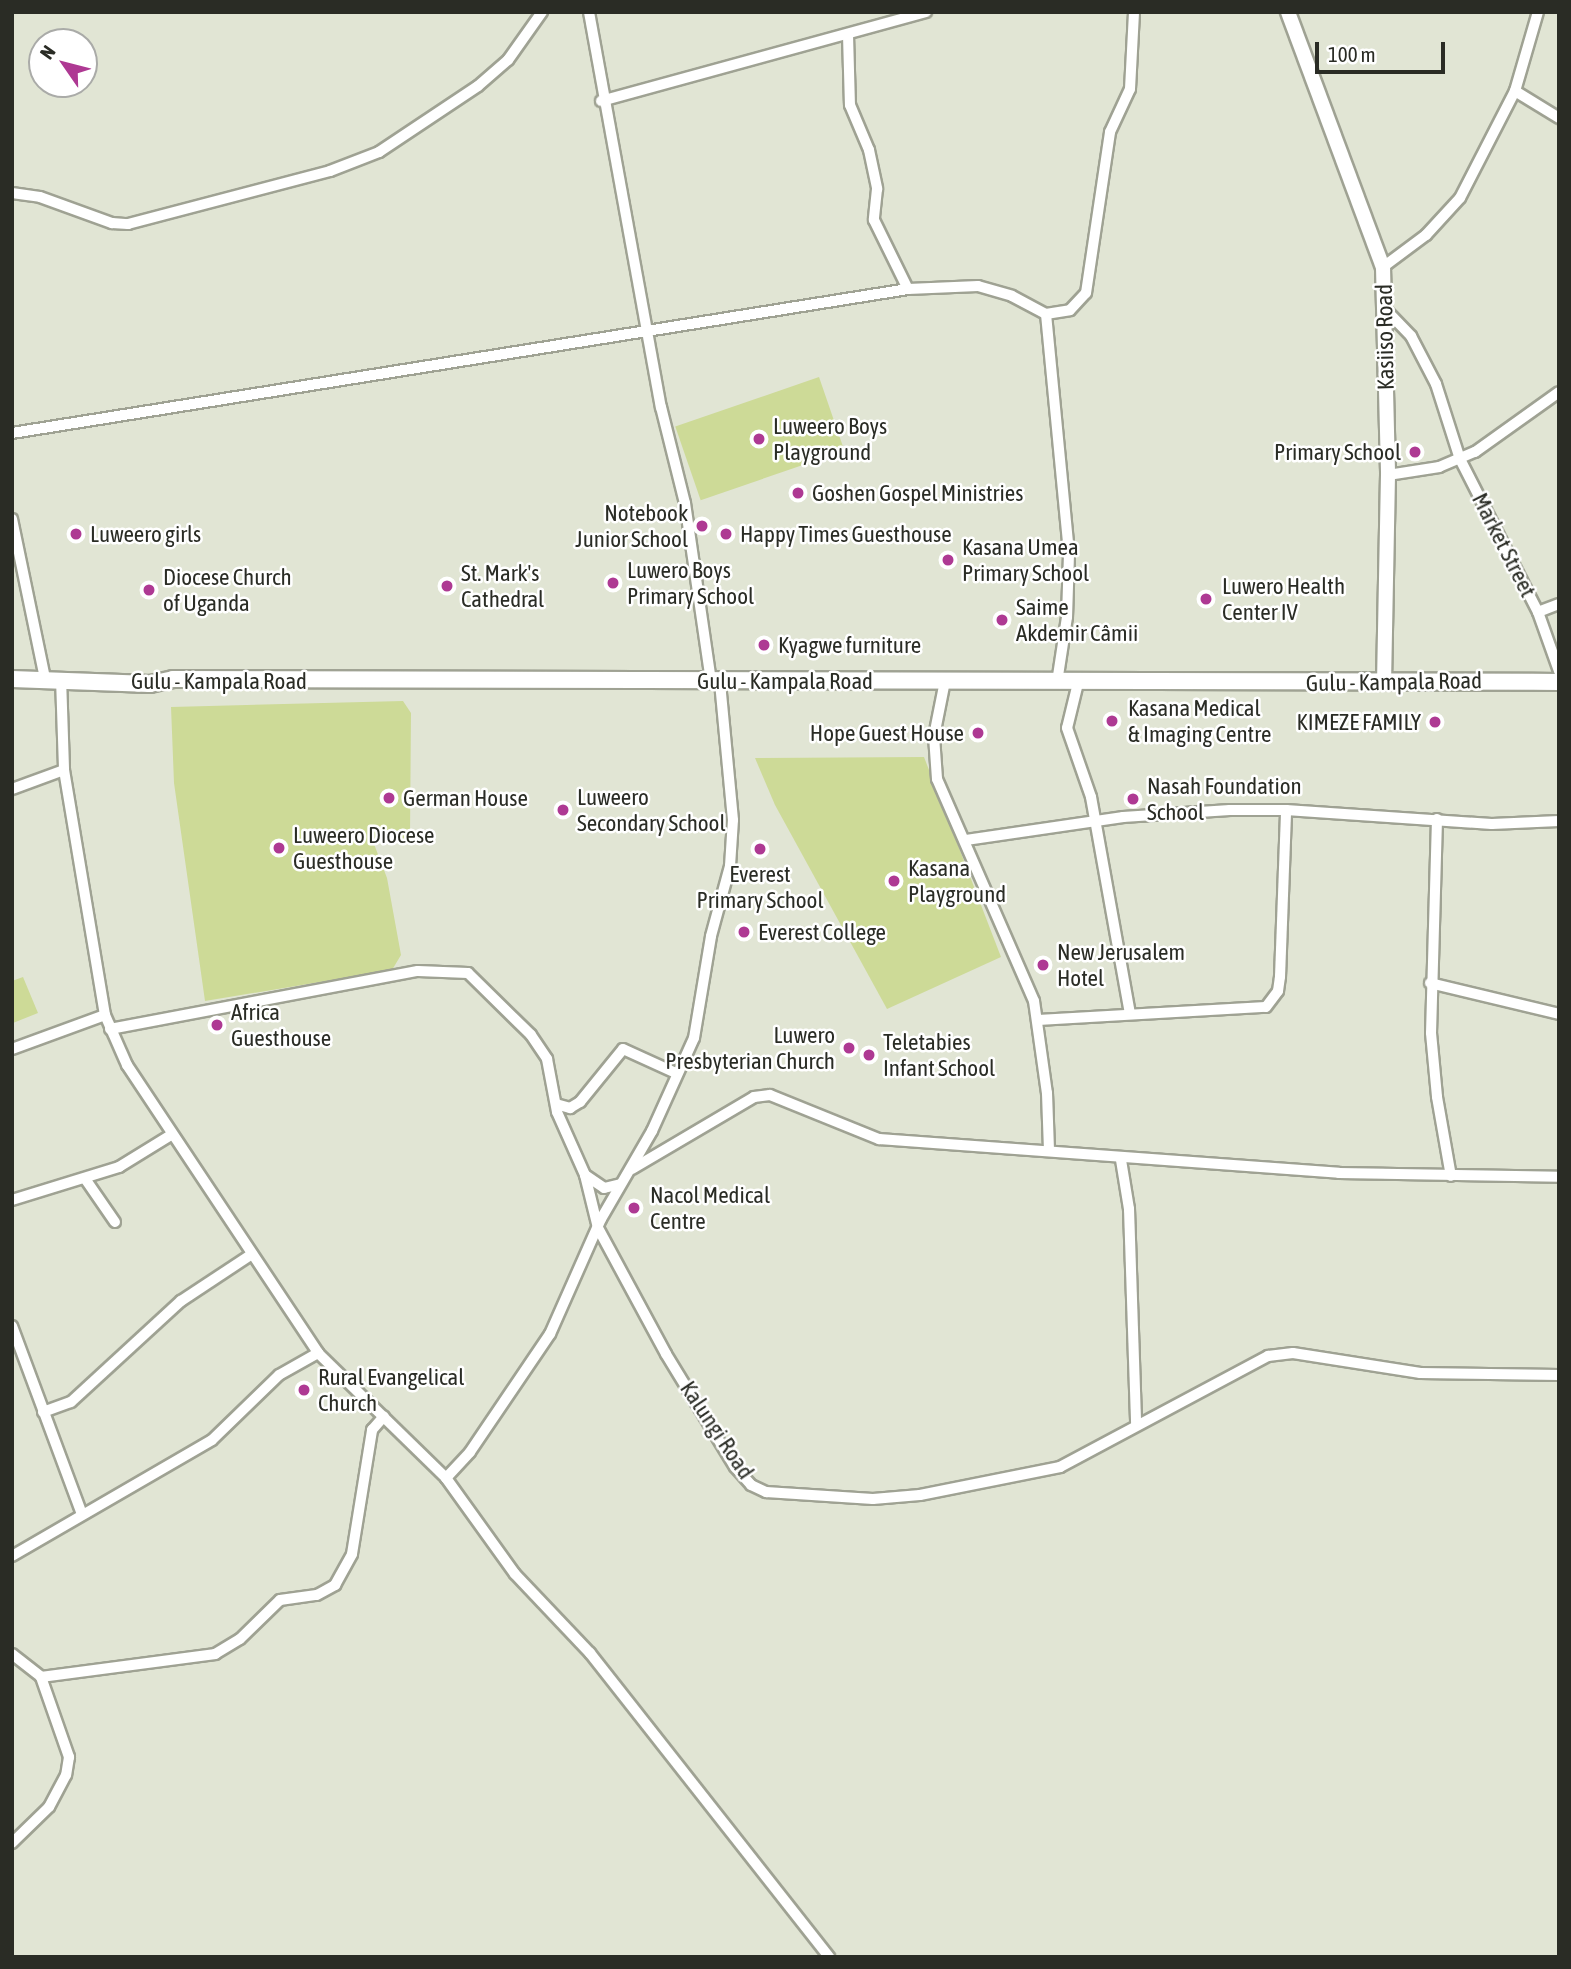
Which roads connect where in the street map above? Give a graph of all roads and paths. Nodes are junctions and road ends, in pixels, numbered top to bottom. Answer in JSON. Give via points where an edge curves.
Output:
{"nodes":[{"id":1,"x":542,"y":12,"type":"edge"},
{"id":2,"x":589,"y":12,"type":"edge"},
{"id":3,"x":926,"y":12,"type":"edge"},
{"id":4,"x":1134,"y":12,"type":"edge"},
{"id":5,"x":1288,"y":12,"type":"edge"},
{"id":6,"x":1538,"y":12,"type":"edge"},
{"id":7,"x":848,"y":35,"type":"junction"},
{"id":8,"x":1515,"y":91,"type":"junction"},
{"id":9,"x":601,"y":101,"type":"junction"},
{"id":10,"x":1559,"y":118,"type":"edge"},
{"id":11,"x":12,"y":193,"type":"edge"},
{"id":12,"x":1383,"y":267,"type":"junction"},
{"id":13,"x":908,"y":289,"type":"junction"},
{"id":14,"x":1387,"y":312,"type":"junction"},
{"id":15,"x":1046,"y":314,"type":"junction"},
{"id":16,"x":649,"y":332,"type":"junction"},
{"id":17,"x":1557,"y":399,"type":"edge"},
{"id":18,"x":12,"y":433,"type":"edge"},
{"id":19,"x":1460,"y":459,"type":"junction"},
{"id":20,"x":1388,"y":475,"type":"junction"},
{"id":21,"x":12,"y":519,"type":"edge"},
{"id":22,"x":1559,"y":604,"type":"edge"},
{"id":23,"x":1538,"y":612,"type":"junction"},
{"id":24,"x":1559,"y":671,"type":"edge"},
{"id":25,"x":12,"y":679,"type":"edge"},
{"id":26,"x":53,"y":679,"type":"junction"},
{"id":27,"x":1384,"y":680,"type":"junction"},
{"id":28,"x":945,"y":681,"type":"junction"},
{"id":29,"x":715,"y":682,"type":"junction"},
{"id":30,"x":1057,"y":682,"type":"junction"},
{"id":31,"x":1559,"y":682,"type":"edge"},
{"id":32,"x":1078,"y":683,"type":"junction"},
{"id":33,"x":64,"y":770,"type":"junction"},
{"id":34,"x":12,"y":789,"type":"edge"},
{"id":35,"x":1286,"y":810,"type":"junction"},
{"id":36,"x":1437,"y":819,"type":"junction"},
{"id":37,"x":1092,"y":821,"type":"junction"},
{"id":38,"x":1559,"y":821,"type":"edge"},
{"id":39,"x":967,"y":840,"type":"junction"},
{"id":40,"x":1430,"y":983,"type":"junction"},
{"id":41,"x":1130,"y":1014,"type":"junction"},
{"id":42,"x":1559,"y":1014,"type":"edge"},
{"id":43,"x":106,"y":1015,"type":"junction"},
{"id":44,"x":1038,"y":1020,"type":"junction"},
{"id":45,"x":110,"y":1029,"type":"junction"},
{"id":46,"x":12,"y":1049,"type":"edge"},
{"id":47,"x":676,"y":1073,"type":"junction"},
{"id":48,"x":556,"y":1104,"type":"junction"},
{"id":49,"x":172,"y":1135,"type":"junction"},
{"id":50,"x":1049,"y":1150,"type":"junction"},
{"id":51,"x":1121,"y":1160,"type":"junction"},
{"id":52,"x":632,"y":1169,"type":"junction"},
{"id":53,"x":585,"y":1175,"type":"junction"},
{"id":54,"x":1451,"y":1176,"type":"junction"},
{"id":55,"x":1559,"y":1177,"type":"edge"},
{"id":56,"x":86,"y":1180,"type":"junction"},
{"id":57,"x":621,"y":1184,"type":"junction"},
{"id":58,"x":12,"y":1200,"type":"edge"},
{"id":59,"x":114,"y":1222,"type":"dead end"},
{"id":60,"x":598,"y":1228,"type":"junction"},
{"id":61,"x":253,"y":1254,"type":"junction"},
{"id":62,"x":12,"y":1325,"type":"edge"},
{"id":63,"x":15,"y":1342,"type":"edge"},
{"id":64,"x":318,"y":1353,"type":"junction"},
{"id":65,"x":1559,"y":1375,"type":"edge"},
{"id":66,"x":43,"y":1412,"type":"junction"},
{"id":67,"x":384,"y":1416,"type":"junction"},
{"id":68,"x":1136,"y":1424,"type":"junction"},
{"id":69,"x":446,"y":1478,"type":"junction"},
{"id":70,"x":82,"y":1514,"type":"junction"},
{"id":71,"x":12,"y":1556,"type":"edge"},
{"id":72,"x":12,"y":1654,"type":"edge"},
{"id":73,"x":41,"y":1677,"type":"junction"},
{"id":74,"x":12,"y":1843,"type":"edge"},
{"id":75,"x":828,"y":1957,"type":"edge"}],
"edges":[{"from":1,"to":11,"type":"street","via":[[508,60],[478,86],[379,152],[330,171],[128,224],[98,220],[40,197]]},
{"from":2,"to":9,"type":"street"},
{"from":3,"to":7,"type":"street"},
{"from":4,"to":15,"type":"street","via":[[1130,89],[1110,132],[1086,293],[1070,310]]},
{"from":5,"to":12,"type":"main road","name":"Kasiiso Road"},
{"from":6,"to":8,"type":"street"},
{"from":7,"to":9,"type":"street"},
{"from":7,"to":13,"type":"street","via":[[850,104],[869,150],[877,189],[874,220]]},
{"from":8,"to":10,"type":"street"},
{"from":8,"to":12,"type":"street","via":[[1460,198],[1426,235]]},
{"from":9,"to":16,"type":"street"},
{"from":12,"to":14,"type":"main road","name":"Kasiiso Road"},
{"from":13,"to":15,"type":"street","via":[[978,286],[1012,296]]},
{"from":13,"to":16,"type":"street","via":[[826,299]]},
{"from":14,"to":19,"type":"street","name":"Market Street","via":[[1411,336],[1436,384]]},
{"from":14,"to":20,"type":"main road","name":"Kasiiso Road"},
{"from":15,"to":30,"type":"street","via":[[1069,554],[1067,617]]},
{"from":16,"to":18,"type":"street"},
{"from":16,"to":29,"type":"street","via":[[661,407],[685,503]]},
{"from":17,"to":19,"type":"street"},
{"from":19,"to":20,"type":"street"},
{"from":19,"to":23,"type":"street","name":"Market Street"},
{"from":20,"to":27,"type":"main road","name":"Kasiiso Road"},
{"from":21,"to":26,"type":"street"},
{"from":22,"to":23,"type":"street"},
{"from":23,"to":24,"type":"street","name":"Market Street"},
{"from":25,"to":26,"type":"main road","name":"Gulu - Kampala Road"},
{"from":26,"to":29,"type":"main road","name":"Gulu - Kampala Road","via":[[150,684],[173,679]]},
{"from":26,"to":33,"type":"street"},
{"from":27,"to":31,"type":"main road","name":"Gulu - Kampala Road"},
{"from":27,"to":32,"type":"main road","name":"Gulu - Kampala Road"},
{"from":28,"to":29,"type":"main road","name":"Gulu - Kampala Road"},
{"from":28,"to":30,"type":"main road","name":"Gulu - Kampala Road"},
{"from":28,"to":39,"type":"street","via":[[934,736],[935,768],[944,798]]},
{"from":29,"to":47,"type":"street","via":[[733,820],[730,866],[711,936],[694,1038]]},
{"from":30,"to":32,"type":"main road","name":"Gulu - Kampala Road"},
{"from":32,"to":37,"type":"street","via":[[1067,728],[1086,772]]},
{"from":33,"to":34,"type":"street"},
{"from":33,"to":43,"type":"street"},
{"from":35,"to":36,"type":"street"},
{"from":35,"to":37,"type":"street"},
{"from":35,"to":41,"type":"street","via":[[1280,977],[1272,1000],[1266,1007],[1238,1011]]},
{"from":36,"to":38,"type":"street"},
{"from":36,"to":40,"type":"street"},
{"from":37,"to":39,"type":"street"},
{"from":37,"to":41,"type":"street","via":[[1114,910]]},
{"from":39,"to":44,"type":"street"},
{"from":40,"to":42,"type":"street"},
{"from":40,"to":54,"type":"street","via":[[1437,1097]]},
{"from":41,"to":44,"type":"street"},
{"from":43,"to":45,"type":"street"},
{"from":43,"to":46,"type":"street"},
{"from":44,"to":50,"type":"street"},
{"from":45,"to":48,"type":"street","via":[[226,1003],[418,971],[463,972],[531,1035],[552,1071]]},
{"from":45,"to":49,"type":"street","via":[[127,1065]]},
{"from":47,"to":48,"type":"street","via":[[623,1049],[580,1102],[570,1108]]},
{"from":47,"to":52,"type":"street"},
{"from":48,"to":53,"type":"street"},
{"from":49,"to":56,"type":"street","via":[[137,1158]]},
{"from":49,"to":61,"type":"street"},
{"from":50,"to":51,"type":"street"},
{"from":50,"to":52,"type":"street","via":[[879,1139],[780,1098],[761,1095]]},
{"from":51,"to":54,"type":"street"},
{"from":51,"to":68,"type":"street","via":[[1129,1209]]},
{"from":52,"to":57,"type":"street"},
{"from":53,"to":57,"type":"street","via":[[604,1188]]},
{"from":53,"to":60,"type":"street"},
{"from":54,"to":55,"type":"street"},
{"from":56,"to":58,"type":"street"},
{"from":56,"to":59,"type":"street"},
{"from":57,"to":60,"type":"street"},
{"from":60,"to":68,"type":"street","name":"Kalungi Road","via":[[666,1354],[751,1485],[766,1492],[873,1499],[1003,1480],[1060,1467]]},
{"from":60,"to":69,"type":"street","via":[[550,1334],[470,1451]]},
{"from":61,"to":64,"type":"street"},
{"from":61,"to":66,"type":"street","via":[[181,1301],[71,1402]]},
{"from":62,"to":63,"type":"street"},
{"from":63,"to":66,"type":"street"},
{"from":64,"to":67,"type":"street"},
{"from":64,"to":70,"type":"street","via":[[279,1375],[212,1440]]},
{"from":65,"to":68,"type":"street","via":[[1420,1373],[1293,1353],[1268,1356]]},
{"from":66,"to":70,"type":"street"},
{"from":67,"to":69,"type":"street"},
{"from":67,"to":73,"type":"street","via":[[372,1430],[352,1554],[335,1585],[317,1595],[280,1600],[240,1639],[215,1654]]},
{"from":69,"to":75,"type":"street","via":[[515,1574],[590,1653]]},
{"from":70,"to":71,"type":"street"},
{"from":72,"to":73,"type":"street"},
{"from":73,"to":74,"type":"street","via":[[69,1765],[49,1807]]}]}
